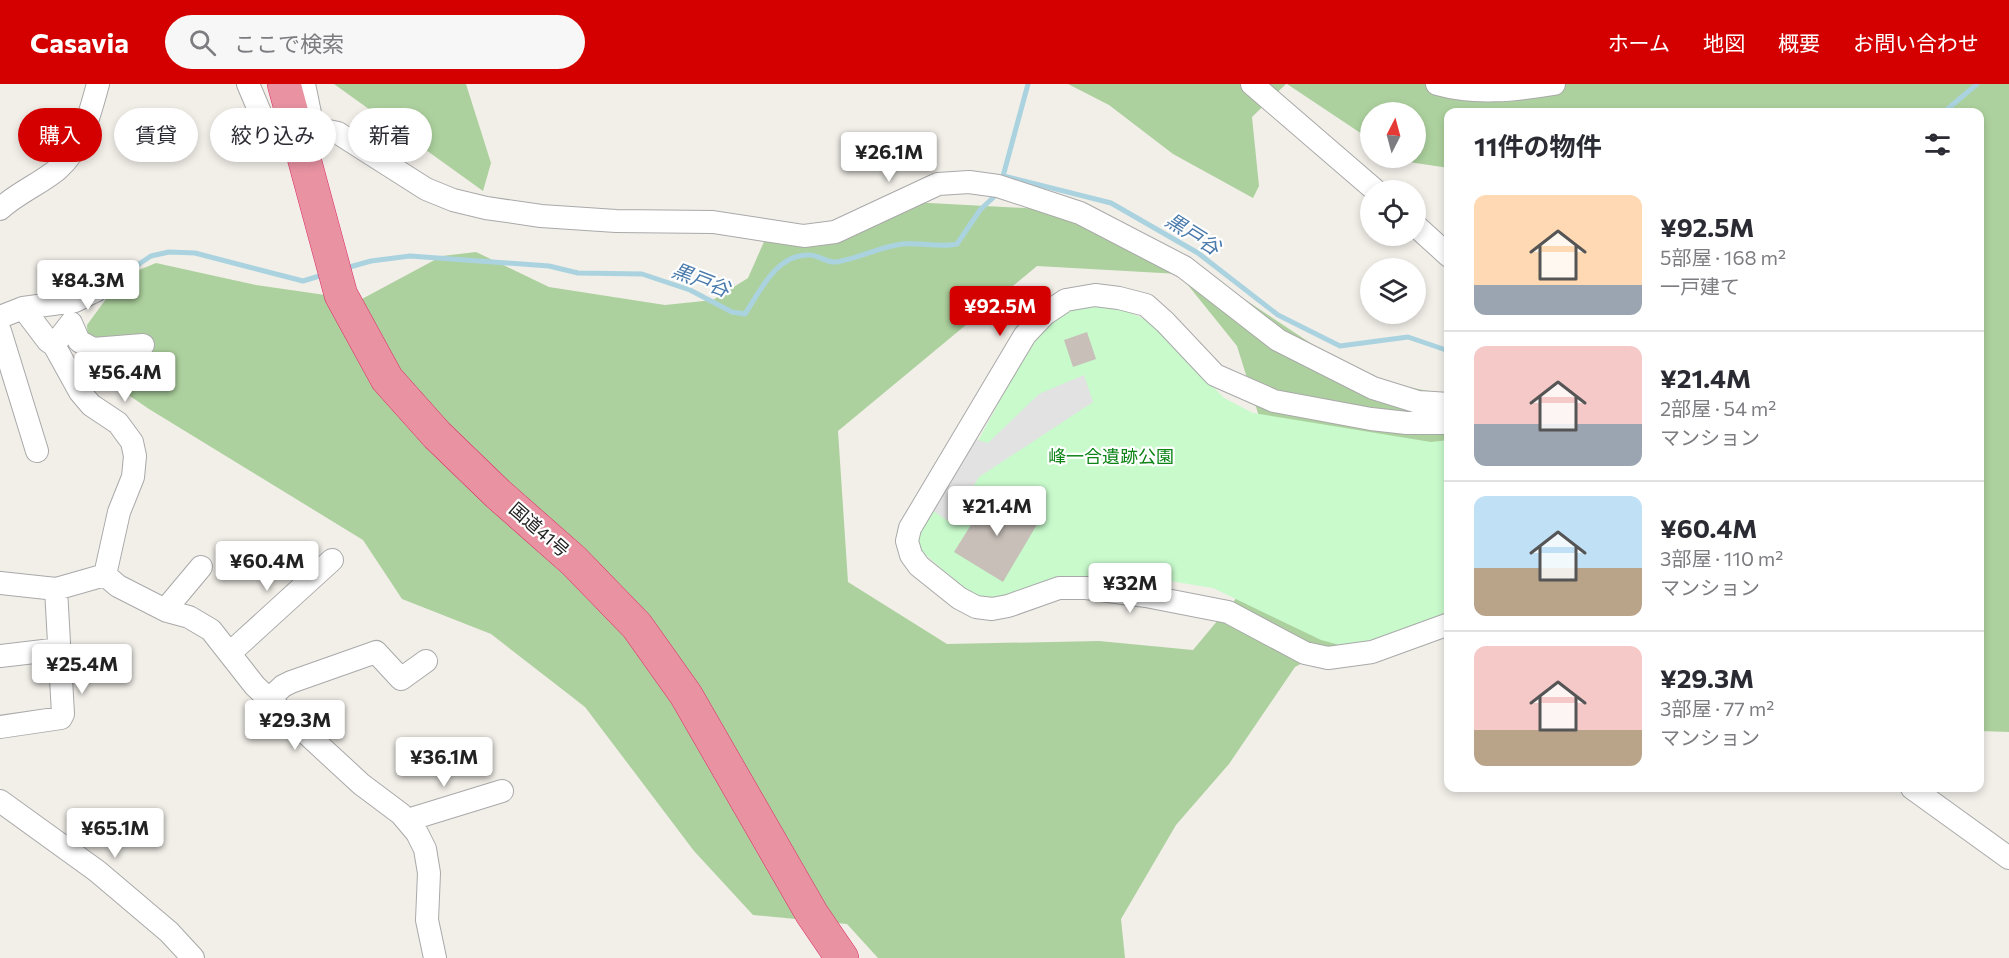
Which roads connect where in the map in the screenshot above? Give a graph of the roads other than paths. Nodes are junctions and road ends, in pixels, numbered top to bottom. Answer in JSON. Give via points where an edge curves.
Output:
{"nodes":[{"id":1,"x":98,"y":84,"type":"edge"},
{"id":2,"x":248,"y":84,"type":"edge"},
{"id":3,"x":284,"y":84,"type":"edge"},
{"id":4,"x":304,"y":84,"type":"edge"},
{"id":5,"x":1251,"y":84,"type":"edge"},
{"id":6,"x":1437,"y":84,"type":"edge"},
{"id":7,"x":1554,"y":84,"type":"edge"},
{"id":8,"x":258,"y":108,"type":"edge"},
{"id":9,"x":295,"y":108,"type":"edge"},
{"id":10,"x":304,"y":108,"type":"edge"},
{"id":11,"x":336,"y":133,"type":"edge"},
{"id":12,"x":311,"y":162,"type":"edge"},
{"id":13,"x":1363,"y":180,"type":"edge"},
{"id":14,"x":0,"y":209,"type":"edge"},
{"id":15,"x":1426,"y":235,"type":"edge"},
{"id":16,"x":1444,"y":251,"type":"edge"},
{"id":17,"x":95,"y":291,"type":"dead end"},
{"id":18,"x":23,"y":308,"type":"junction"},
{"id":19,"x":1,"y":328,"type":"edge"},
{"id":20,"x":54,"y":345,"type":"junction"},
{"id":21,"x":143,"y":345,"type":"dead end"},
{"id":22,"x":1444,"y":404,"type":"edge"},
{"id":23,"x":1444,"y":423,"type":"edge"},
{"id":24,"x":37,"y":451,"type":"dead end"},
{"id":25,"x":332,"y":560,"type":"dead end"},
{"id":26,"x":201,"y":567,"type":"dead end"},
{"id":27,"x":105,"y":575,"type":"junction"},
{"id":28,"x":0,"y":583,"type":"edge"},
{"id":29,"x":56,"y":589,"type":"junction"},
{"id":30,"x":167,"y":611,"type":"junction"},
{"id":31,"x":1444,"y":626,"type":"edge"},
{"id":32,"x":60,"y":649,"type":"junction"},
{"id":33,"x":230,"y":653,"type":"junction"},
{"id":34,"x":0,"y":656,"type":"edge"},
{"id":35,"x":426,"y":661,"type":"dead end"},
{"id":36,"x":269,"y":699,"type":"junction"},
{"id":37,"x":0,"y":727,"type":"edge"},
{"id":38,"x":502,"y":791,"type":"dead end"},
{"id":39,"x":1918,"y":792,"type":"edge"},
{"id":40,"x":0,"y":801,"type":"edge"},
{"id":41,"x":408,"y":822,"type":"junction"},
{"id":42,"x":2009,"y":858,"type":"edge"},
{"id":43,"x":193,"y":958,"type":"edge"},
{"id":44,"x":435,"y":958,"type":"edge"},
{"id":45,"x":843,"y":958,"type":"edge"}],
"edges":[{"from":1,"to":14,"type":"street","via":[[82,135],[67,160]]},
{"from":2,"to":8,"type":"street"},
{"from":3,"to":9,"type":"highway","name":"国道41号"},
{"from":4,"to":10,"type":"street"},
{"from":5,"to":13,"type":"street"},
{"from":6,"to":7,"type":"street","via":[[1484,92]]},
{"from":11,"to":22,"type":"street","via":[[426,189],[453,200],[541,216],[713,222],[804,236],[835,232],[938,184],[969,182],[998,186],[1080,213],[1184,267],[1278,340],[1373,388],[1418,402]]},
{"from":12,"to":45,"type":"highway","name":"国道41号","via":[[341,295],[387,379],[436,435],[574,561],[638,626],[686,695],[812,914]]},
{"from":15,"to":16,"type":"street"},
{"from":17,"to":18,"type":"street","via":[[75,301]]},
{"from":18,"to":19,"type":"street"},
{"from":18,"to":20,"type":"street"},
{"from":19,"to":24,"type":"street"},
{"from":20,"to":21,"type":"street","via":[[71,323],[79,341],[93,349]]},
{"from":20,"to":27,"type":"street","via":[[80,392],[91,405],[118,423],[132,442],[133,477],[119,512]]},
{"from":23,"to":31,"type":"street","via":[[1371,419],[1274,401],[1215,375],[1146,306],[1095,295],[1066,300],[1025,335],[910,528],[907,541],[919,566],[976,607],[1008,606],[1059,588],[1146,596],[1228,612],[1305,653],[1328,658],[1372,652]]},
{"from":25,"to":33,"type":"street"},
{"from":26,"to":30,"type":"street"},
{"from":27,"to":29,"type":"street"},
{"from":27,"to":30,"type":"street"},
{"from":28,"to":29,"type":"street"},
{"from":29,"to":32,"type":"street"},
{"from":30,"to":33,"type":"street","via":[[189,617],[211,630]]},
{"from":32,"to":34,"type":"street"},
{"from":32,"to":37,"type":"street","via":[[61,718]]},
{"from":33,"to":36,"type":"street"},
{"from":35,"to":36,"type":"street","via":[[401,679],[376,652],[291,682]]},
{"from":36,"to":41,"type":"street"},
{"from":38,"to":41,"type":"street"},
{"from":39,"to":42,"type":"street"},
{"from":40,"to":43,"type":"street","via":[[98,871]]},
{"from":41,"to":44,"type":"street","via":[[425,849],[429,873],[427,920]]}]}
